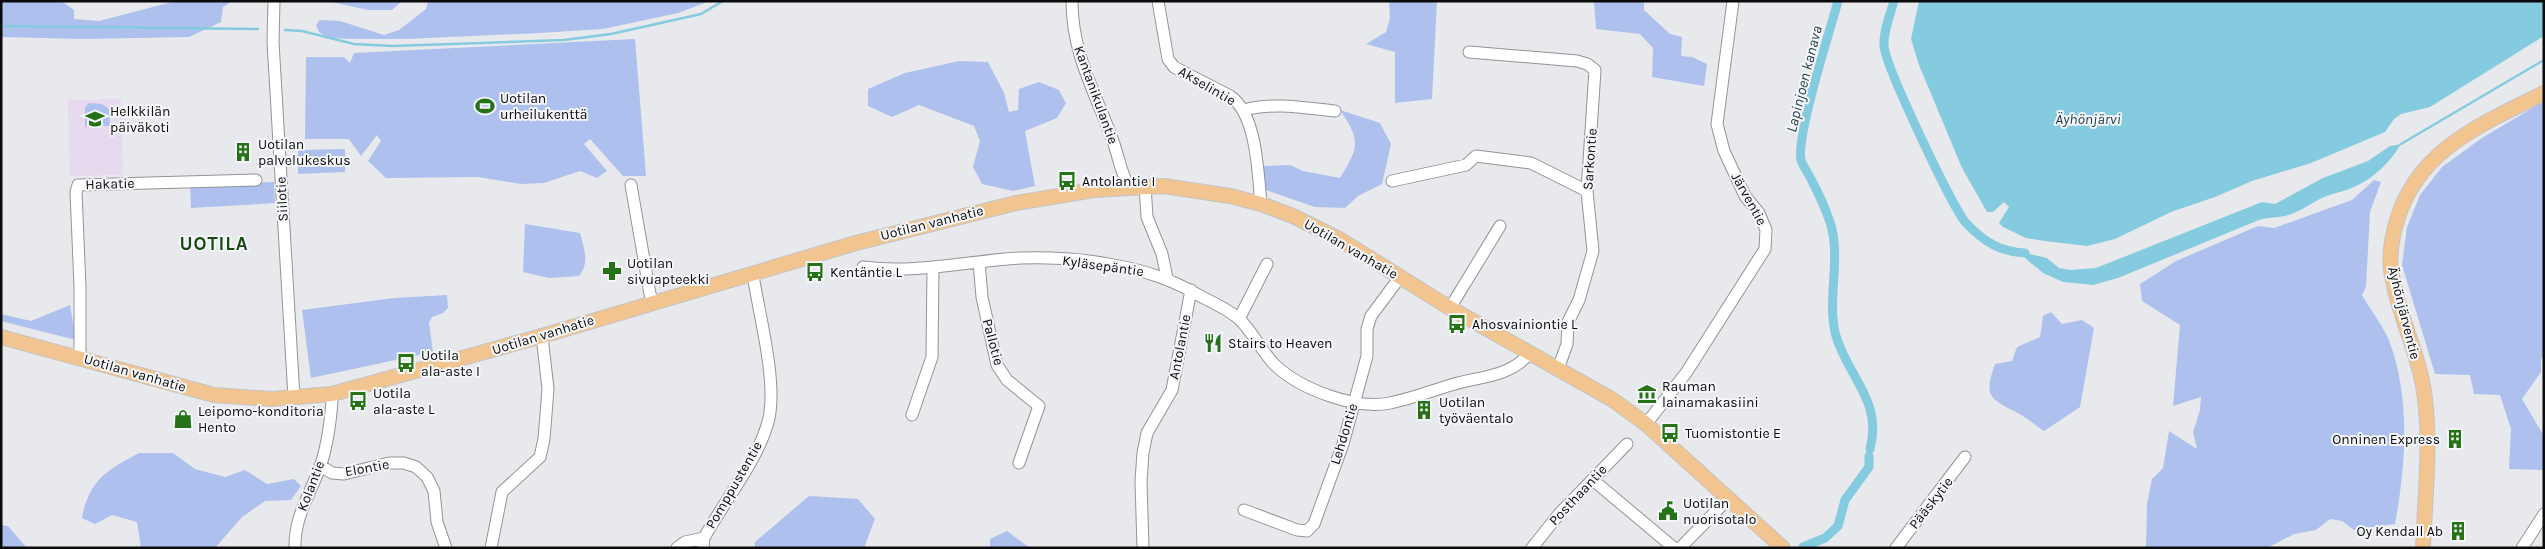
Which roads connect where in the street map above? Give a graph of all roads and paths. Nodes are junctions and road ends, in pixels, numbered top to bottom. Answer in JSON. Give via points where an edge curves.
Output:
{"nodes":[{"id":1,"x":274,"y":1,"type":"edge"},
{"id":2,"x":1072,"y":1,"type":"edge"},
{"id":3,"x":1158,"y":1,"type":"edge"},
{"id":4,"x":1734,"y":1,"type":"edge"},
{"id":5,"x":1469,"y":52,"type":"dead end"},
{"id":6,"x":2544,"y":93,"type":"edge"},
{"id":7,"x":1244,"y":110,"type":"junction"},
{"id":8,"x":1335,"y":111,"type":"dead end"},
{"id":9,"x":256,"y":180,"type":"dead end"},
{"id":10,"x":1392,"y":181,"type":"dead end"},
{"id":11,"x":631,"y":185,"type":"dead end"},
{"id":12,"x":1145,"y":186,"type":"junction"},
{"id":13,"x":1129,"y":187,"type":"junction"},
{"id":14,"x":1587,"y":191,"type":"junction"},
{"id":15,"x":1261,"y":204,"type":"junction"},
{"id":16,"x":1500,"y":226,"type":"dead end"},
{"id":17,"x":979,"y":262,"type":"junction"},
{"id":18,"x":1267,"y":264,"type":"dead end"},
{"id":19,"x":862,"y":267,"type":"dead end"},
{"id":20,"x":933,"y":268,"type":"junction"},
{"id":21,"x":753,"y":275,"type":"junction"},
{"id":22,"x":1400,"y":277,"type":"junction"},
{"id":23,"x":1167,"y":278,"type":"junction"},
{"id":24,"x":1191,"y":290,"type":"junction"},
{"id":25,"x":654,"y":303,"type":"junction"},
{"id":26,"x":1450,"y":308,"type":"junction"},
{"id":27,"x":1239,"y":319,"type":"junction"},
{"id":28,"x":542,"y":336,"type":"junction"},
{"id":29,"x":1,"y":337,"type":"edge"},
{"id":30,"x":1529,"y":354,"type":"junction"},
{"id":31,"x":80,"y":358,"type":"junction"},
{"id":32,"x":1558,"y":369,"type":"junction"},
{"id":33,"x":332,"y":394,"type":"junction"},
{"id":34,"x":294,"y":397,"type":"junction"},
{"id":35,"x":1354,"y":403,"type":"junction"},
{"id":36,"x":912,"y":415,"type":"dead end"},
{"id":37,"x":1646,"y":424,"type":"junction"},
{"id":38,"x":1627,"y":444,"type":"dead end"},
{"id":39,"x":1966,"y":457,"type":"dead end"},
{"id":40,"x":1020,"y":463,"type":"dead end"},
{"id":41,"x":321,"y":466,"type":"junction"},
{"id":42,"x":1592,"y":480,"type":"junction"},
{"id":43,"x":1728,"y":499,"type":"junction"},
{"id":44,"x":1244,"y":510,"type":"dead end"},
{"id":45,"x":2544,"y":514,"type":"edge"},
{"id":46,"x":704,"y":543,"type":"edge"},
{"id":47,"x":295,"y":548,"type":"edge"},
{"id":48,"x":446,"y":548,"type":"edge"},
{"id":49,"x":491,"y":548,"type":"edge"},
{"id":50,"x":677,"y":548,"type":"edge"},
{"id":51,"x":1143,"y":548,"type":"edge"},
{"id":52,"x":1532,"y":548,"type":"edge"},
{"id":53,"x":1674,"y":548,"type":"edge"},
{"id":54,"x":1680,"y":548,"type":"edge"},
{"id":55,"x":1783,"y":548,"type":"edge"},
{"id":56,"x":1896,"y":548,"type":"edge"},
{"id":57,"x":2423,"y":548,"type":"edge"},
{"id":58,"x":2522,"y":548,"type":"edge"}],
"edges":[{"from":1,"to":34,"type":"street","name":"Siilotie","via":[[273,42]]},
{"from":2,"to":13,"type":"street","name":"Kantanikulantie","via":[[1076,44],[1089,86],[1114,144],[1121,174]]},
{"from":3,"to":7,"type":"street","name":"Akselintie","via":[[1168,59],[1174,67],[1230,96]]},
{"from":4,"to":37,"type":"street","name":"Järventie","via":[[1717,124],[1724,151],[1745,196],[1759,213],[1766,230],[1765,249],[1686,373]]},
{"from":5,"to":14,"type":"street","name":"Sarkontie","via":[[1577,61],[1594,70],[1596,83]]},
{"from":6,"to":57,"type":"main road","name":"Äyhönjärventie","via":[[2468,132],[2442,151],[2414,183],[2402,203],[2392,234],[2392,275],[2423,385]]},
{"from":7,"to":8,"type":"street","name":"Akselintie","via":[[1285,105]]},
{"from":7,"to":15,"type":"street","via":[[1258,172]]},
{"from":9,"to":31,"type":"street","name":"Hakatie","via":[[78,185]]},
{"from":10,"to":14,"type":"street","via":[[1466,165],[1476,156],[1531,164]]},
{"from":11,"to":25,"type":"street"},
{"from":12,"to":13,"type":"main road","name":"Uotilan vanhatie"},
{"from":12,"to":15,"type":"main road","name":"Uotilan vanhatie","via":[[1206,192]]},
{"from":12,"to":23,"type":"street","via":[[1147,217],[1162,254]]},
{"from":13,"to":21,"type":"main road","name":"Uotilan vanhatie","via":[[1016,203],[856,243]]},
{"from":14,"to":32,"type":"street","name":"Sarkontie","via":[[1592,251],[1579,300],[1568,322],[1567,344]]},
{"from":15,"to":22,"type":"main road","name":"Uotilan vanhatie","via":[[1341,240]]},
{"from":16,"to":26,"type":"street"},
{"from":17,"to":20,"type":"street","name":"Kyläsepäntie"},
{"from":17,"to":23,"type":"street","name":"Kyläsepäntie","via":[[1058,259],[1112,264]]},
{"from":17,"to":40,"type":"street","name":"Pallotie","via":[[982,297],[997,365],[1008,380],[1039,406]]},
{"from":18,"to":27,"type":"street"},
{"from":19,"to":20,"type":"street","name":"Kyläsepäntie","via":[[885,270]]},
{"from":20,"to":36,"type":"street","via":[[932,357]]},
{"from":21,"to":25,"type":"main road","name":"Uotilan vanhatie"},
{"from":21,"to":46,"type":"street","name":"Pomppustentie","via":[[768,361],[769,416],[750,460]]},
{"from":22,"to":26,"type":"main road","name":"Uotilan vanhatie"},
{"from":22,"to":35,"type":"street","name":"Lehdontie","via":[[1371,316],[1367,329],[1367,356]]},
{"from":23,"to":24,"type":"street","name":"Kyläsepäntie"},
{"from":24,"to":27,"type":"street","name":"Kyläsepäntie"},
{"from":24,"to":51,"type":"street","name":"Antolantie","via":[[1172,390],[1147,433],[1143,453]]},
{"from":25,"to":28,"type":"main road","name":"Uotilan vanhatie"},
{"from":26,"to":30,"type":"main road","name":"Uotilan vanhatie"},
{"from":27,"to":35,"type":"street","name":"Kyläsepäntie","via":[[1260,348],[1284,371],[1308,387]]},
{"from":28,"to":33,"type":"main road","name":"Uotilan vanhatie"},
{"from":28,"to":49,"type":"street","via":[[548,389],[540,457],[502,492]]},
{"from":29,"to":31,"type":"main road","name":"Uotilan vanhatie"},
{"from":30,"to":32,"type":"main road","name":"Uotilan vanhatie"},
{"from":30,"to":35,"type":"street","name":"Kyläsepäntie","via":[[1519,365],[1505,372],[1473,378],[1390,403]]},
{"from":31,"to":34,"type":"main road","name":"Uotilan vanhatie","via":[[214,395]]},
{"from":32,"to":37,"type":"main road","name":"Uotilan vanhatie","via":[[1613,400]]},
{"from":33,"to":34,"type":"main road","name":"Uotilan vanhatie"},
{"from":33,"to":41,"type":"street","name":"Kolantie","via":[[329,431]]},
{"from":35,"to":44,"type":"street","name":"Lehdontie","via":[[1314,524],[1306,531],[1297,530]]},
{"from":37,"to":43,"type":"main road","name":"Uotilan vanhatie"},
{"from":38,"to":42,"type":"street","name":"Posthaantie"},
{"from":39,"to":56,"type":"street","name":"Pääskytie"},
{"from":41,"to":47,"type":"street","name":"Kolantie","via":[[302,505],[294,537]]},
{"from":41,"to":48,"type":"street","name":"Elontie","via":[[332,473],[344,474],[389,463],[416,467],[427,477],[434,491],[437,522]]},
{"from":42,"to":52,"type":"street","name":"Posthaantie"},
{"from":42,"to":53,"type":"street"},
{"from":43,"to":54,"type":"street"},
{"from":43,"to":55,"type":"main road","name":"Uotilan vanhatie"},
{"from":45,"to":58,"type":"street"},
{"from":46,"to":50,"type":"street","via":[[685,542]]}]}
